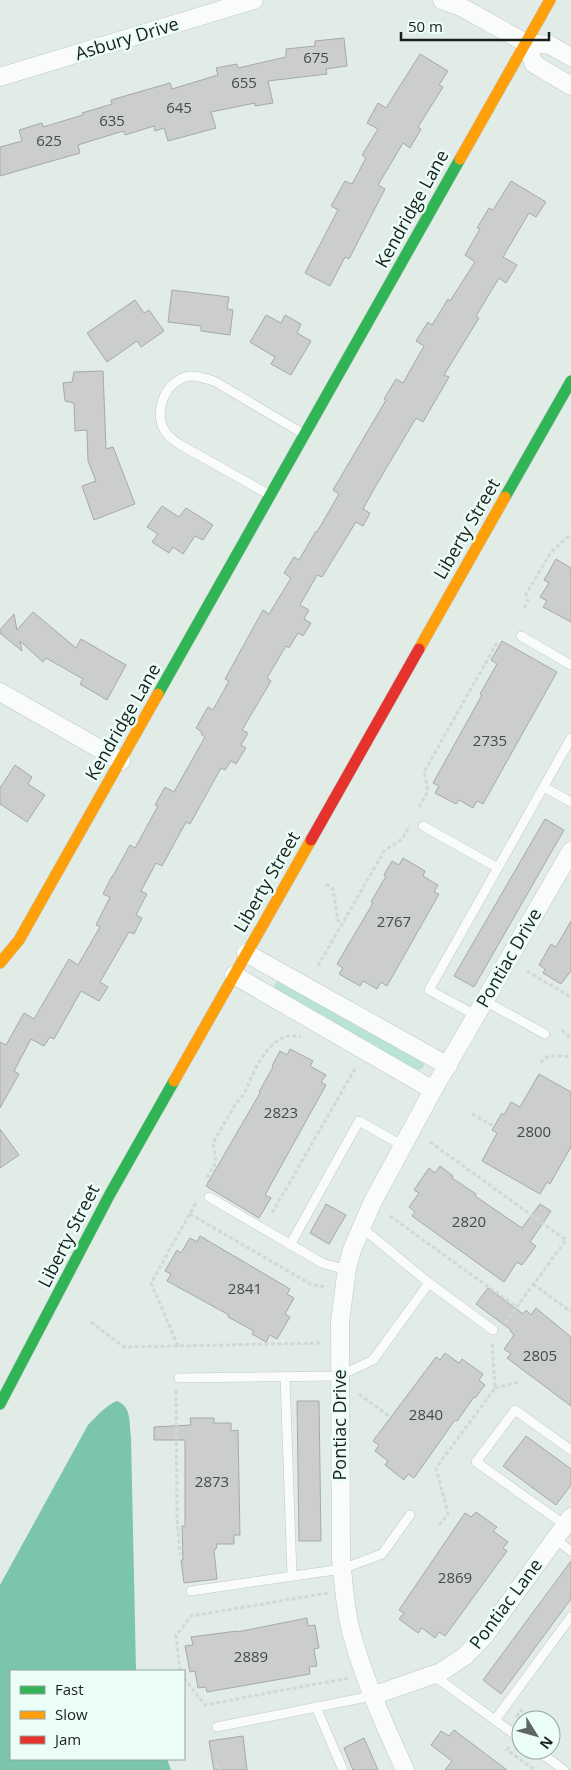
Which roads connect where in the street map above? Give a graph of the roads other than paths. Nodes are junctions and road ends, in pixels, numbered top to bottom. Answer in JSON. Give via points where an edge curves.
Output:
{"nodes":[{"id":1,"x":254,"y":0,"type":"edge"},
{"id":2,"x":442,"y":0,"type":"edge"},
{"id":3,"x":550,"y":0,"type":"edge"},
{"id":4,"x":526,"y":43,"type":"junction"},
{"id":5,"x":571,"y":57,"type":"edge"},
{"id":6,"x":0,"y":77,"type":"edge"},
{"id":7,"x":571,"y":86,"type":"edge"},
{"id":8,"x":571,"y":381,"type":"edge"},
{"id":9,"x":305,"y":434,"type":"junction"},
{"id":10,"x":271,"y":496,"type":"junction"},
{"id":11,"x":521,"y":636,"type":"dead end"},
{"id":12,"x":571,"y":665,"type":"edge"},
{"id":13,"x":0,"y":692,"type":"edge"},
{"id":14,"x":571,"y":738,"type":"edge"},
{"id":15,"x":121,"y":762,"type":"junction"},
{"id":16,"x":544,"y":787,"type":"junction"},
{"id":17,"x":571,"y":802,"type":"edge"},
{"id":18,"x":423,"y":826,"type":"dead end"},
{"id":19,"x":571,"y":851,"type":"edge"},
{"id":20,"x":498,"y":868,"type":"junction"},
{"id":21,"x":566,"y":871,"type":"edge"},
{"id":22,"x":246,"y":953,"type":"junction"},
{"id":23,"x":0,"y":963,"type":"edge"},
{"id":24,"x":234,"y":975,"type":"junction"},
{"id":25,"x":481,"y":1009,"type":"junction"},
{"id":26,"x":545,"y":1034,"type":"dead end"},
{"id":27,"x":448,"y":1066,"type":"junction"},
{"id":28,"x":433,"y":1090,"type":"junction"},
{"id":29,"x":403,"y":1146,"type":"junction"},
{"id":30,"x":209,"y":1197,"type":"dead end"},
{"id":31,"x":360,"y":1227,"type":"junction"},
{"id":32,"x":290,"y":1245,"type":"junction"},
{"id":33,"x":347,"y":1270,"type":"junction"},
{"id":34,"x":429,"y":1283,"type":"junction"},
{"id":35,"x":493,"y":1330,"type":"dead end"},
{"id":36,"x":285,"y":1376,"type":"junction"},
{"id":37,"x":339,"y":1376,"type":"junction"},
{"id":38,"x":178,"y":1382,"type":"road end"},
{"id":39,"x":0,"y":1404,"type":"edge"},
{"id":40,"x":571,"y":1450,"type":"edge"},
{"id":41,"x":410,"y":1514,"type":"dead end"},
{"id":42,"x":568,"y":1521,"type":"edge"},
{"id":43,"x":555,"y":1539,"type":"junction"},
{"id":44,"x":571,"y":1551,"type":"edge"},
{"id":45,"x":342,"y":1568,"type":"junction"},
{"id":46,"x":292,"y":1576,"type":"junction"},
{"id":47,"x":191,"y":1591,"type":"dead end"},
{"id":48,"x":571,"y":1618,"type":"edge"},
{"id":49,"x":434,"y":1675,"type":"junction"},
{"id":50,"x":372,"y":1696,"type":"junction"},
{"id":51,"x":316,"y":1707,"type":"junction"},
{"id":52,"x":495,"y":1720,"type":"junction"},
{"id":53,"x":217,"y":1727,"type":"dead end"},
{"id":54,"x":511,"y":1735,"type":"edge"},
{"id":55,"x":550,"y":1760,"type":"edge"},
{"id":56,"x":342,"y":1770,"type":"edge"},
{"id":57,"x":405,"y":1770,"type":"edge"},
{"id":58,"x":564,"y":1770,"type":"edge"}],
"edges":[{"from":1,"to":6,"type":"street","name":"Asbury Drive"},
{"from":2,"to":4,"type":"street"},
{"from":3,"to":4,"type":"street","name":"Kendridge Lane"},
{"from":4,"to":5,"type":"street","via":[[550,45]]},
{"from":4,"to":7,"type":"street","via":[[534,64]]},
{"from":4,"to":9,"type":"street","name":"Kendridge Lane"},
{"from":8,"to":22,"type":"street","name":"Liberty Street"},
{"from":9,"to":10,"type":"street","name":"Kendridge Lane"},
{"from":9,"to":10,"type":"lane","via":[[203,377],[189,376],[176,382],[166,393],[160,408],[160,421],[167,434]]},
{"from":10,"to":15,"type":"street","name":"Kendridge Lane"},
{"from":11,"to":12,"type":"lane"},
{"from":13,"to":15,"type":"street"},
{"from":14,"to":16,"type":"lane"},
{"from":15,"to":23,"type":"street","name":"Kendridge Lane","via":[[19,940]]},
{"from":16,"to":17,"type":"lane"},
{"from":16,"to":20,"type":"lane"},
{"from":18,"to":20,"type":"lane"},
{"from":19,"to":21,"type":"street","name":"Pontiac Drive"},
{"from":20,"to":25,"type":"lane","via":[[429,990]]},
{"from":21,"to":25,"type":"street","name":"Pontiac Drive"},
{"from":22,"to":24,"type":"street","name":"Liberty Street"},
{"from":22,"to":27,"type":"street"},
{"from":24,"to":28,"type":"street"},
{"from":24,"to":39,"type":"street","name":"Liberty Street","via":[[110,1194]]},
{"from":25,"to":26,"type":"lane"},
{"from":25,"to":27,"type":"street","name":"Pontiac Drive"},
{"from":27,"to":28,"type":"street","name":"Pontiac Drive"},
{"from":28,"to":29,"type":"street","name":"Pontiac Drive"},
{"from":29,"to":31,"type":"street","name":"Pontiac Drive"},
{"from":29,"to":32,"type":"lane","via":[[359,1121]]},
{"from":30,"to":32,"type":"lane"},
{"from":31,"to":33,"type":"street","name":"Pontiac Drive"},
{"from":31,"to":34,"type":"lane"},
{"from":32,"to":33,"type":"lane","via":[[322,1263]]},
{"from":33,"to":37,"type":"street","name":"Pontiac Drive","via":[[340,1322]]},
{"from":34,"to":35,"type":"lane"},
{"from":34,"to":37,"type":"lane","via":[[374,1360]]},
{"from":36,"to":37,"type":"lane"},
{"from":36,"to":38,"type":"lane"},
{"from":36,"to":46,"type":"lane"},
{"from":37,"to":45,"type":"street","name":"Pontiac Drive"},
{"from":40,"to":42,"type":"lane","via":[[515,1410],[476,1462]]},
{"from":41,"to":45,"type":"lane","via":[[382,1554]]},
{"from":42,"to":43,"type":"street","name":"Pontiac Lane"},
{"from":43,"to":44,"type":"lane"},
{"from":43,"to":49,"type":"street","name":"Pontiac Lane","via":[[476,1646],[454,1665]]},
{"from":45,"to":46,"type":"lane"},
{"from":45,"to":50,"type":"street","name":"Pontiac Drive","via":[[351,1634]]},
{"from":46,"to":47,"type":"lane"},
{"from":48,"to":52,"type":"lane"},
{"from":49,"to":50,"type":"street","name":"Pontiac Lane"},
{"from":49,"to":52,"type":"lane"},
{"from":50,"to":51,"type":"lane"},
{"from":50,"to":57,"type":"street","name":"Pontiac Drive"},
{"from":51,"to":53,"type":"lane"},
{"from":51,"to":56,"type":"lane"},
{"from":52,"to":54,"type":"lane"},
{"from":55,"to":58,"type":"lane"}]}
